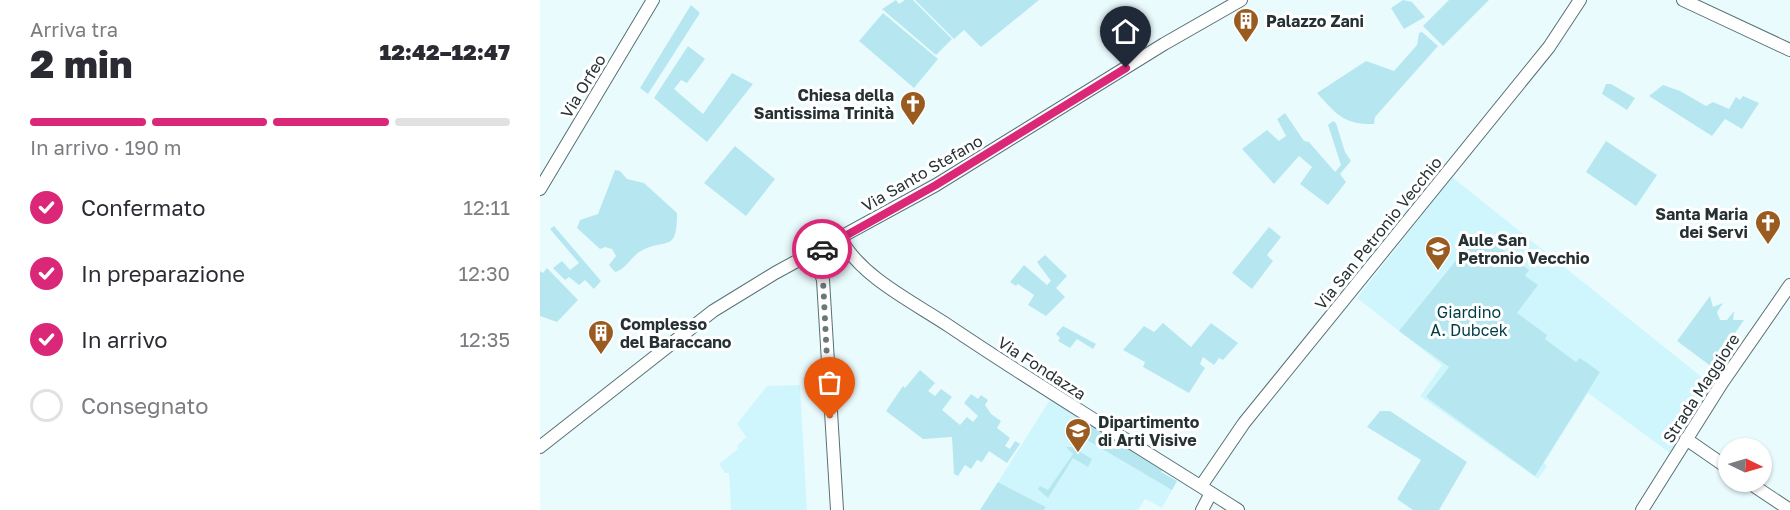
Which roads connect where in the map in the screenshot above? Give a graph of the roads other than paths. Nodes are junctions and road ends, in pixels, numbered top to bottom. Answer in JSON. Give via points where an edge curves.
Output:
{"nodes":[{"id":1,"x":653,"y":0,"type":"edge"},
{"id":2,"x":1241,"y":0,"type":"edge"},
{"id":3,"x":1580,"y":0,"type":"edge"},
{"id":4,"x":1683,"y":0,"type":"edge"},
{"id":5,"x":1790,"y":50,"type":"edge"},
{"id":6,"x":540,"y":189,"type":"edge"},
{"id":7,"x":841,"y":239,"type":"junction"},
{"id":8,"x":814,"y":253,"type":"junction"},
{"id":9,"x":1790,"y":285,"type":"edge"},
{"id":10,"x":1686,"y":439,"type":"junction"},
{"id":11,"x":540,"y":447,"type":"edge"},
{"id":12,"x":1718,"y":461,"type":"edge"},
{"id":13,"x":1206,"y":490,"type":"junction"},
{"id":14,"x":1763,"y":492,"type":"edge"},
{"id":15,"x":835,"y":510,"type":"edge"},
{"id":16,"x":1202,"y":510,"type":"edge"},
{"id":17,"x":1238,"y":510,"type":"edge"},
{"id":18,"x":1642,"y":510,"type":"edge"},
{"id":19,"x":1790,"y":510,"type":"edge"}],
"edges":[{"from":1,"to":6,"type":"street","name":"Via Orfeo"},
{"from":2,"to":7,"type":"street","name":"Via Santo Stefano"},
{"from":3,"to":13,"type":"street","name":"Via San Petronio Vecchio","via":[[1549,47],[1244,423]]},
{"from":4,"to":5,"type":"street"},
{"from":7,"to":8,"type":"street","name":"Via Santo Stefano"},
{"from":7,"to":13,"type":"street","name":"Via Fondazza","via":[[858,264],[1041,387]]},
{"from":8,"to":11,"type":"street","name":"Via Santo Stefano","via":[[713,310]]},
{"from":8,"to":15,"type":"street","via":[[823,280]]},
{"from":9,"to":10,"type":"street","name":"Strada Maggiore"},
{"from":10,"to":12,"type":"street"},
{"from":10,"to":18,"type":"street","name":"Strada Maggiore"},
{"from":13,"to":16,"type":"street","name":"Via San Petronio Vecchio"},
{"from":13,"to":17,"type":"street","name":"Via Fondazza"},
{"from":14,"to":19,"type":"street"}]}
